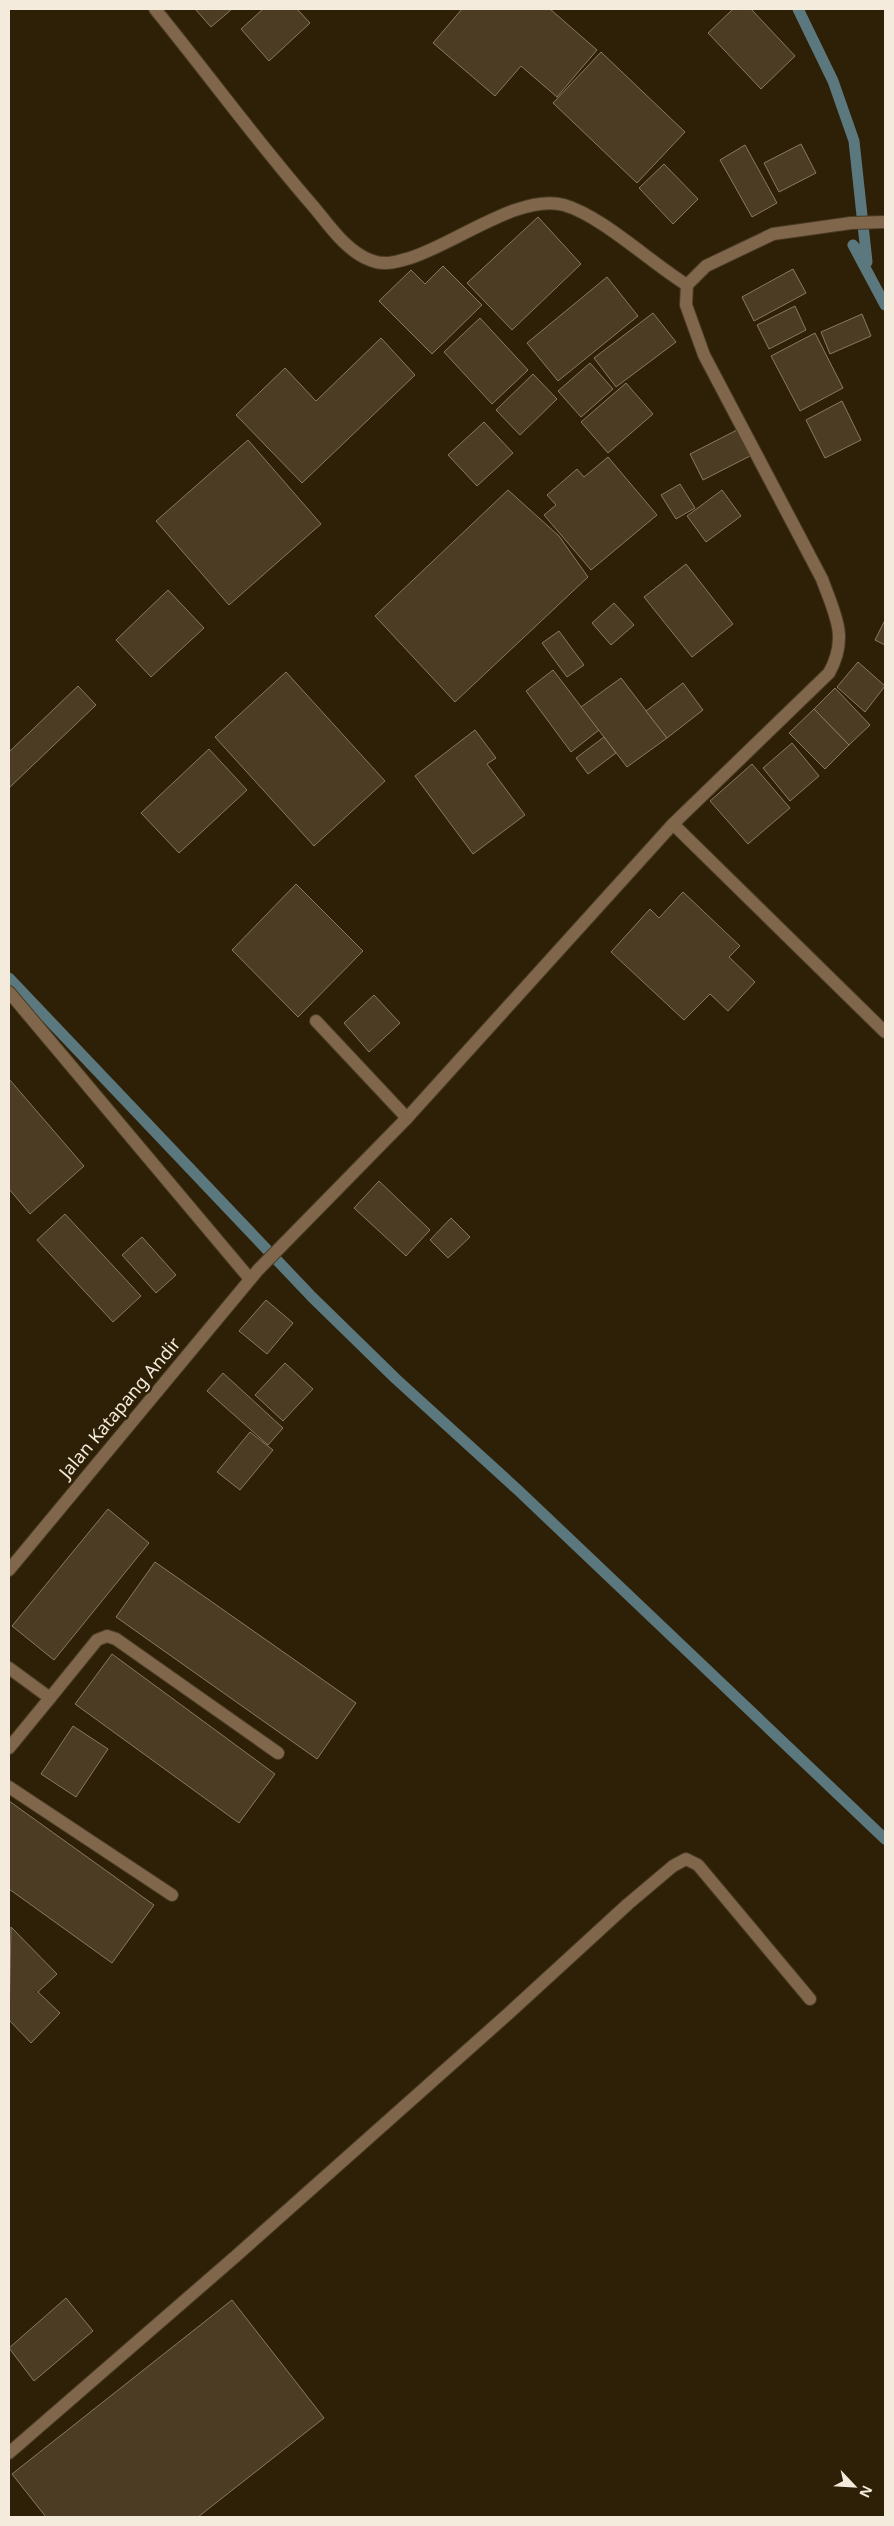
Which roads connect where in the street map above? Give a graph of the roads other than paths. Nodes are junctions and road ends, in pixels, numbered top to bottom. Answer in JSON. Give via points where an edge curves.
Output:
{"nodes":[{"id":1,"x":155,"y":9,"type":"edge"},
{"id":2,"x":885,"y":222,"type":"edge"},
{"id":3,"x":687,"y":285,"type":"junction"},
{"id":4,"x":673,"y":824,"type":"junction"},
{"id":5,"x":9,"y":992,"type":"edge"},
{"id":6,"x":316,"y":1021,"type":"dead end"},
{"id":7,"x":885,"y":1032,"type":"edge"},
{"id":8,"x":407,"y":1118,"type":"junction"},
{"id":9,"x":254,"y":1274,"type":"junction"},
{"id":10,"x":9,"y":1570,"type":"edge"},
{"id":11,"x":9,"y":1668,"type":"edge"},
{"id":12,"x":50,"y":1698,"type":"junction"},
{"id":13,"x":9,"y":1748,"type":"edge"},
{"id":14,"x":278,"y":1753,"type":"dead end"},
{"id":15,"x":9,"y":1787,"type":"edge"},
{"id":16,"x":172,"y":1896,"type":"dead end"},
{"id":17,"x":810,"y":1999,"type":"dead end"},
{"id":18,"x":9,"y":2452,"type":"edge"}],
"edges":[{"from":1,"to":3,"type":"street","via":[[282,171],[342,240],[370,260],[392,263],[431,251],[521,207],[544,202],[565,206],[591,218]]},
{"from":2,"to":3,"type":"street","via":[[851,223],[773,234],[706,266]]},
{"from":3,"to":4,"type":"street","name":"Jalan Katapang Andir","via":[[686,305],[704,355],[822,579],[841,638],[837,658],[829,673]]},
{"from":4,"to":7,"type":"street"},
{"from":4,"to":8,"type":"street","name":"Jalan Katapang Andir"},
{"from":5,"to":9,"type":"street"},
{"from":6,"to":8,"type":"street"},
{"from":8,"to":9,"type":"street","name":"Jalan Katapang Andir"},
{"from":9,"to":10,"type":"street","name":"Jalan Katapang Andir"},
{"from":11,"to":12,"type":"street"},
{"from":12,"to":13,"type":"street"},
{"from":12,"to":14,"type":"street","via":[[97,1640],[107,1636],[116,1639]]},
{"from":15,"to":16,"type":"street"},
{"from":17,"to":18,"type":"street","via":[[698,1865],[686,1859],[673,1866],[243,2249]]}]}
